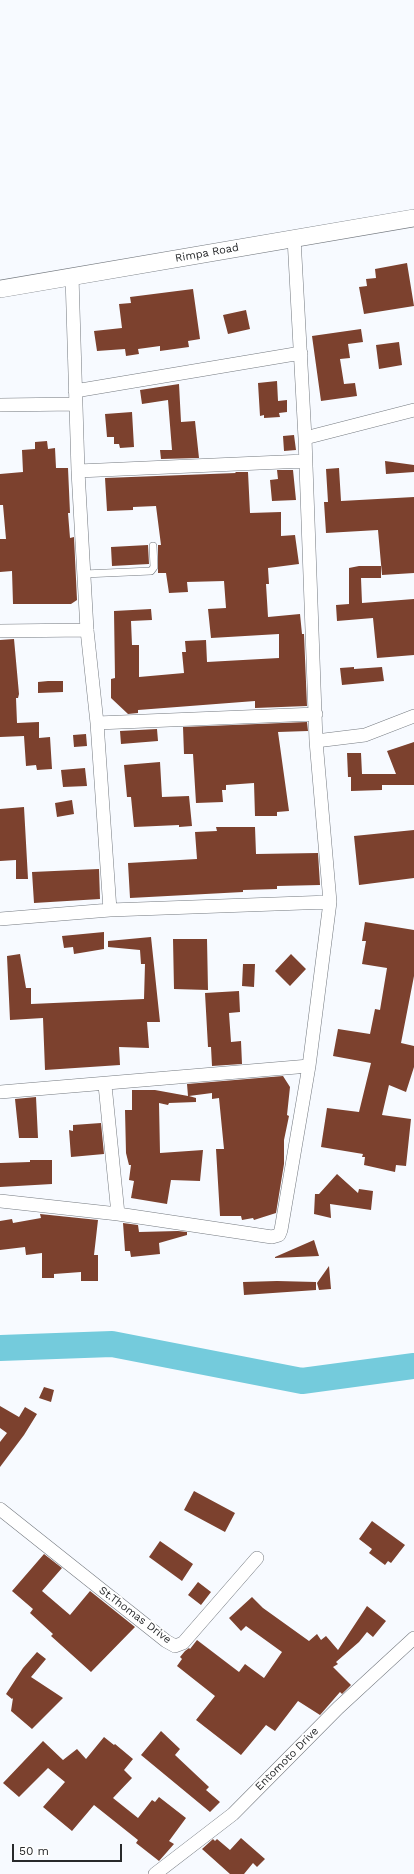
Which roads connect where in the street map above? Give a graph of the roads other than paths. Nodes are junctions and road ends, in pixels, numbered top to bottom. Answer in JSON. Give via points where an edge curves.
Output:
{"nodes":[{"id":1,"x":414,"y":218,"type":"edge"},
{"id":2,"x":294,"y":238,"type":"junction"},
{"id":3,"x":72,"y":276,"type":"junction"},
{"id":4,"x":0,"y":289,"type":"edge"},
{"id":5,"x":301,"y":353,"type":"junction"},
{"id":6,"x":76,"y":397,"type":"junction"},
{"id":7,"x":0,"y":404,"type":"edge"},
{"id":8,"x":414,"y":410,"type":"edge"},
{"id":9,"x":305,"y":438,"type":"junction"},
{"id":10,"x":305,"y":461,"type":"junction"},
{"id":11,"x":78,"y":471,"type":"junction"},
{"id":12,"x":153,"y":546,"type":"dead end"},
{"id":13,"x":84,"y":574,"type":"junction"},
{"id":14,"x":87,"y":630,"type":"junction"},
{"id":15,"x":0,"y":631,"type":"edge"},
{"id":16,"x":316,"y":714,"type":"junction"},
{"id":17,"x":414,"y":716,"type":"edge"},
{"id":18,"x":97,"y":723,"type":"junction"},
{"id":19,"x":316,"y":741,"type":"junction"},
{"id":20,"x":330,"y":902,"type":"junction"},
{"id":21,"x":110,"y":910,"type":"junction"},
{"id":22,"x":0,"y":919,"type":"edge"},
{"id":23,"x":309,"y":1066,"type":"junction"},
{"id":24,"x":105,"y":1085,"type":"junction"},
{"id":25,"x":0,"y":1092,"type":"edge"},
{"id":26,"x":0,"y":1201,"type":"edge"},
{"id":27,"x":118,"y":1214,"type":"junction"},
{"id":28,"x":0,"y":1510,"type":"edge"},
{"id":29,"x":257,"y":1558,"type":"dead end"},
{"id":30,"x":414,"y":1638,"type":"edge"},
{"id":31,"x":155,"y":1874,"type":"edge"}],
"edges":[{"from":1,"to":2,"type":"street","name":"Rimpa Road"},
{"from":2,"to":3,"type":"street","name":"Rimpa Road"},
{"from":2,"to":5,"type":"street"},
{"from":3,"to":4,"type":"street","name":"Rimpa Road"},
{"from":3,"to":6,"type":"street"},
{"from":5,"to":6,"type":"street"},
{"from":5,"to":9,"type":"street"},
{"from":6,"to":7,"type":"street"},
{"from":6,"to":11,"type":"street"},
{"from":8,"to":9,"type":"street"},
{"from":9,"to":10,"type":"street"},
{"from":10,"to":11,"type":"street"},
{"from":10,"to":16,"type":"street"},
{"from":11,"to":13,"type":"street"},
{"from":12,"to":13,"type":"lane","via":[[154,567],[151,571]]},
{"from":13,"to":14,"type":"street"},
{"from":14,"to":15,"type":"street"},
{"from":14,"to":18,"type":"street"},
{"from":16,"to":18,"type":"street"},
{"from":16,"to":19,"type":"street"},
{"from":17,"to":19,"type":"street","via":[[365,735]]},
{"from":18,"to":21,"type":"street"},
{"from":19,"to":20,"type":"street"},
{"from":20,"to":21,"type":"street"},
{"from":20,"to":23,"type":"street"},
{"from":21,"to":22,"type":"street"},
{"from":23,"to":24,"type":"street"},
{"from":23,"to":27,"type":"street","via":[[279,1235]]},
{"from":24,"to":25,"type":"street"},
{"from":24,"to":27,"type":"street"},
{"from":26,"to":27,"type":"street"},
{"from":28,"to":29,"type":"street","name":"St.Thomas Drive","via":[[175,1646],[183,1643]]},
{"from":30,"to":31,"type":"street","name":"Entomoto Drive","via":[[338,1708],[232,1814]]}]}
